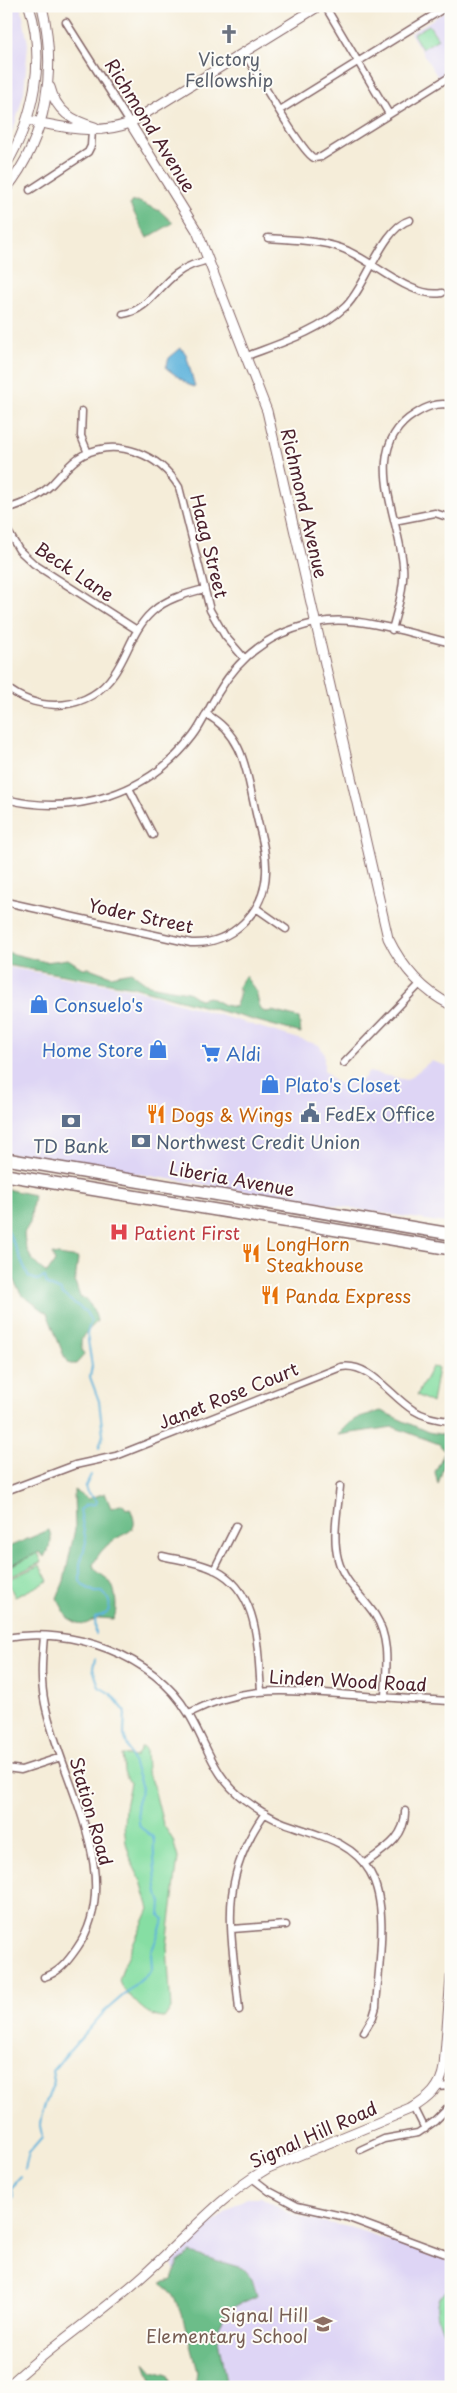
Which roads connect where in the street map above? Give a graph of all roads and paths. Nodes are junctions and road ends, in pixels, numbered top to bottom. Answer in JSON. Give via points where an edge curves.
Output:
{"nodes":[{"id":1,"x":29,"y":6,"type":"edge"},
{"id":2,"x":42,"y":6,"type":"edge"},
{"id":3,"x":319,"y":6,"type":"edge"},
{"id":4,"x":325,"y":6,"type":"edge"},
{"id":5,"x":448,"y":6,"type":"edge"},
{"id":6,"x":66,"y":22,"type":"dead end"},
{"id":7,"x":244,"y":52,"type":"junction"},
{"id":8,"x":358,"y":62,"type":"junction"},
{"id":9,"x":451,"y":76,"type":"edge"},
{"id":10,"x":49,"y":81,"type":"junction"},
{"id":11,"x":280,"y":110,"type":"junction"},
{"id":12,"x":389,"y":114,"type":"junction"},
{"id":13,"x":27,"y":120,"type":"junction"},
{"id":14,"x":41,"y":123,"type":"junction"},
{"id":15,"x":130,"y":123,"type":"junction"},
{"id":16,"x":92,"y":130,"type":"junction"},
{"id":17,"x":102,"y":130,"type":"junction"},
{"id":18,"x":6,"y":165,"type":"edge"},
{"id":19,"x":6,"y":189,"type":"edge"},
{"id":20,"x":30,"y":190,"type":"dead end"},
{"id":21,"x":410,"y":220,"type":"dead end"},
{"id":22,"x":268,"y":238,"type":"dead end"},
{"id":23,"x":208,"y":260,"type":"junction"},
{"id":24,"x":373,"y":265,"type":"junction"},
{"id":25,"x":442,"y":293,"type":"dead end"},
{"id":26,"x":123,"y":314,"type":"dead end"},
{"id":27,"x":247,"y":356,"type":"junction"},
{"id":28,"x":451,"y":405,"type":"edge"},
{"id":29,"x":82,"y":411,"type":"dead end"},
{"id":30,"x":88,"y":453,"type":"junction"},
{"id":31,"x":6,"y":509,"type":"edge"},
{"id":32,"x":450,"y":518,"type":"edge"},
{"id":33,"x":394,"y":521,"type":"junction"},
{"id":34,"x":6,"y":528,"type":"edge"},
{"id":35,"x":204,"y":589,"type":"junction"},
{"id":36,"x":316,"y":623,"type":"junction"},
{"id":37,"x":137,"y":630,"type":"junction"},
{"id":38,"x":392,"y":630,"type":"junction"},
{"id":39,"x":451,"y":643,"type":"edge"},
{"id":40,"x":244,"y":658,"type":"junction"},
{"id":41,"x":6,"y":687,"type":"edge"},
{"id":42,"x":206,"y":714,"type":"junction"},
{"id":43,"x":129,"y":788,"type":"junction"},
{"id":44,"x":6,"y":799,"type":"edge"},
{"id":45,"x":152,"y":835,"type":"dead end"},
{"id":46,"x":6,"y":902,"type":"edge"},
{"id":47,"x":256,"y":908,"type":"junction"},
{"id":48,"x":286,"y":929,"type":"dead end"},
{"id":49,"x":420,"y":984,"type":"junction"},
{"id":50,"x":451,"y":1005,"type":"edge"},
{"id":51,"x":344,"y":1063,"type":"dead end"},
{"id":52,"x":6,"y":1159,"type":"edge"},
{"id":53,"x":6,"y":1175,"type":"edge"},
{"id":54,"x":451,"y":1234,"type":"edge"},
{"id":55,"x":451,"y":1249,"type":"edge"},
{"id":56,"x":451,"y":1421,"type":"edge"},
{"id":57,"x":340,"y":1486,"type":"dead end"},
{"id":58,"x":6,"y":1491,"type":"edge"},
{"id":59,"x":236,"y":1526,"type":"dead end"},
{"id":60,"x":162,"y":1556,"type":"dead end"},
{"id":61,"x":214,"y":1570,"type":"junction"},
{"id":62,"x":44,"y":1636,"type":"junction"},
{"id":63,"x":6,"y":1638,"type":"edge"},
{"id":64,"x":261,"y":1690,"type":"junction"},
{"id":65,"x":385,"y":1697,"type":"junction"},
{"id":66,"x":451,"y":1702,"type":"edge"},
{"id":67,"x":188,"y":1713,"type":"junction"},
{"id":68,"x":61,"y":1757,"type":"junction"},
{"id":69,"x":6,"y":1768,"type":"edge"},
{"id":70,"x":405,"y":1811,"type":"dead end"},
{"id":71,"x":265,"y":1813,"type":"junction"},
{"id":72,"x":364,"y":1864,"type":"junction"},
{"id":73,"x":286,"y":1925,"type":"dead end"},
{"id":74,"x":232,"y":1929,"type":"junction"},
{"id":75,"x":44,"y":1977,"type":"dead end"},
{"id":76,"x":451,"y":1977,"type":"edge"},
{"id":77,"x":239,"y":2010,"type":"dead end"},
{"id":78,"x":364,"y":2032,"type":"dead end"},
{"id":79,"x":451,"y":2086,"type":"edge"},
{"id":80,"x":437,"y":2087,"type":"junction"},
{"id":81,"x":451,"y":2105,"type":"edge"},
{"id":82,"x":414,"y":2107,"type":"junction"},
{"id":83,"x":425,"y":2129,"type":"junction"},
{"id":84,"x":360,"y":2150,"type":"dead end"},
{"id":85,"x":252,"y":2178,"type":"junction"},
{"id":86,"x":451,"y":2256,"type":"edge"},
{"id":87,"x":7,"y":2387,"type":"edge"}],
"edges":[{"from":1,"to":13,"type":"main road","via":[[37,58]]},
{"from":2,"to":10,"type":"main road","via":[[47,30]]},
{"from":3,"to":7,"type":"main road"},
{"from":4,"to":8,"type":"street"},
{"from":5,"to":8,"type":"street"},
{"from":6,"to":15,"type":"street","name":"Richmond Avenue"},
{"from":7,"to":11,"type":"street"},
{"from":7,"to":15,"type":"main road"},
{"from":8,"to":11,"type":"street"},
{"from":8,"to":12,"type":"street"},
{"from":9,"to":12,"type":"street"},
{"from":10,"to":14,"type":"main road"},
{"from":10,"to":17,"type":"main road","via":[[55,103],[63,113]]},
{"from":11,"to":12,"type":"street","via":[[314,158],[321,157]]},
{"from":13,"to":14,"type":"main road"},
{"from":13,"to":18,"type":"main road"},
{"from":14,"to":16,"type":"main road"},
{"from":14,"to":19,"type":"main road","via":[[22,167]]},
{"from":15,"to":17,"type":"main road"},
{"from":15,"to":23,"type":"main road","name":"Richmond Avenue","via":[[188,214]]},
{"from":16,"to":17,"type":"main road"},
{"from":16,"to":20,"type":"street","via":[[88,152]]},
{"from":21,"to":24,"type":"street","via":[[396,229]]},
{"from":22,"to":24,"type":"street","via":[[333,245]]},
{"from":23,"to":26,"type":"street","via":[[177,273],[142,307]]},
{"from":23,"to":27,"type":"main road","name":"Richmond Avenue"},
{"from":24,"to":25,"type":"street","via":[[422,293]]},
{"from":24,"to":27,"type":"street","via":[[351,300],[333,318],[308,332]]},
{"from":27,"to":36,"type":"main road","name":"Richmond Avenue","via":[[267,411]]},
{"from":28,"to":33,"type":"street","via":[[430,406],[412,415],[392,440],[385,471]]},
{"from":29,"to":30,"type":"street","via":[[81,436]]},
{"from":30,"to":31,"type":"street","name":"Haag Street","via":[[65,469],[42,492],[22,505]]},
{"from":30,"to":35,"type":"street","name":"Haag Street","via":[[112,449],[134,451],[152,458],[169,472],[183,498]]},
{"from":32,"to":33,"type":"street","via":[[435,513]]},
{"from":33,"to":38,"type":"street","via":[[404,567]]},
{"from":34,"to":37,"type":"street","name":"Beck Lane","via":[[34,564]]},
{"from":35,"to":37,"type":"street","via":[[162,605]]},
{"from":35,"to":40,"type":"street","name":"Haag Street","via":[[217,623]]},
{"from":36,"to":38,"type":"street","via":[[346,621]]},
{"from":36,"to":40,"type":"street","via":[[280,634]]},
{"from":36,"to":49,"type":"main road","name":"Richmond Avenue","via":[[383,924],[402,964]]},
{"from":37,"to":41,"type":"street","via":[[114,676],[84,699],[48,706],[22,698]]},
{"from":38,"to":39,"type":"street"},
{"from":40,"to":42,"type":"street"},
{"from":42,"to":43,"type":"street","via":[[176,756]]},
{"from":42,"to":47,"type":"street","name":"Yoder Street","via":[[228,730],[245,766],[266,860],[265,882]]},
{"from":43,"to":44,"type":"street","via":[[97,800],[72,804],[38,805]]},
{"from":43,"to":45,"type":"street"},
{"from":46,"to":47,"type":"street","name":"Yoder Street","via":[[197,943],[229,934]]},
{"from":47,"to":48,"type":"street"},
{"from":49,"to":50,"type":"main road","name":"Richmond Avenue"},
{"from":49,"to":51,"type":"street"},
{"from":52,"to":54,"type":"highway","name":"Liberia Avenue"},
{"from":53,"to":55,"type":"highway","name":"Liberia Avenue"},
{"from":56,"to":58,"type":"street","name":"Janet Rose Court","via":[[422,1415],[362,1369],[341,1367],[116,1456],[75,1465]]},
{"from":57,"to":65,"type":"street","via":[[336,1530],[338,1558],[346,1579],[375,1615],[382,1631],[387,1656]]},
{"from":59,"to":61,"type":"street"},
{"from":60,"to":61,"type":"street"},
{"from":61,"to":64,"type":"street","via":[[234,1583],[251,1612]]},
{"from":62,"to":63,"type":"street"},
{"from":62,"to":67,"type":"street","via":[[69,1639],[127,1657],[164,1683]]},
{"from":62,"to":68,"type":"street","name":"Station Road","via":[[43,1690]]},
{"from":64,"to":65,"type":"street","name":"Linden Wood Road"},
{"from":64,"to":67,"type":"street","name":"Linden Wood Road","via":[[226,1697]]},
{"from":65,"to":66,"type":"street","name":"Linden Wood Road"},
{"from":67,"to":71,"type":"street","via":[[208,1756],[226,1784]]},
{"from":68,"to":69,"type":"street","via":[[22,1770]]},
{"from":68,"to":75,"type":"street","name":"Station Road","via":[[91,1848],[96,1895],[91,1921],[79,1946],[58,1971]]},
{"from":70,"to":72,"type":"street","via":[[404,1824],[397,1837]]},
{"from":71,"to":72,"type":"street","via":[[336,1841]]},
{"from":71,"to":74,"type":"street","via":[[245,1845],[235,1872]]},
{"from":72,"to":78,"type":"street","via":[[378,1894],[381,1920],[376,2007]]},
{"from":73,"to":74,"type":"street"},
{"from":74,"to":77,"type":"street"},
{"from":76,"to":80,"type":"main road","via":[[444,2067]]},
{"from":79,"to":80,"type":"street"},
{"from":80,"to":82,"type":"main road","name":"Signal Hill Road"},
{"from":81,"to":83,"type":"street"},
{"from":82,"to":83,"type":"street"},
{"from":82,"to":85,"type":"main road","name":"Signal Hill Road","via":[[268,2168]]},
{"from":83,"to":84,"type":"street"},
{"from":85,"to":86,"type":"street","via":[[297,2206],[346,2217]]},
{"from":85,"to":87,"type":"main road","name":"Signal Hill Road","via":[[226,2197],[120,2295]]}]}
